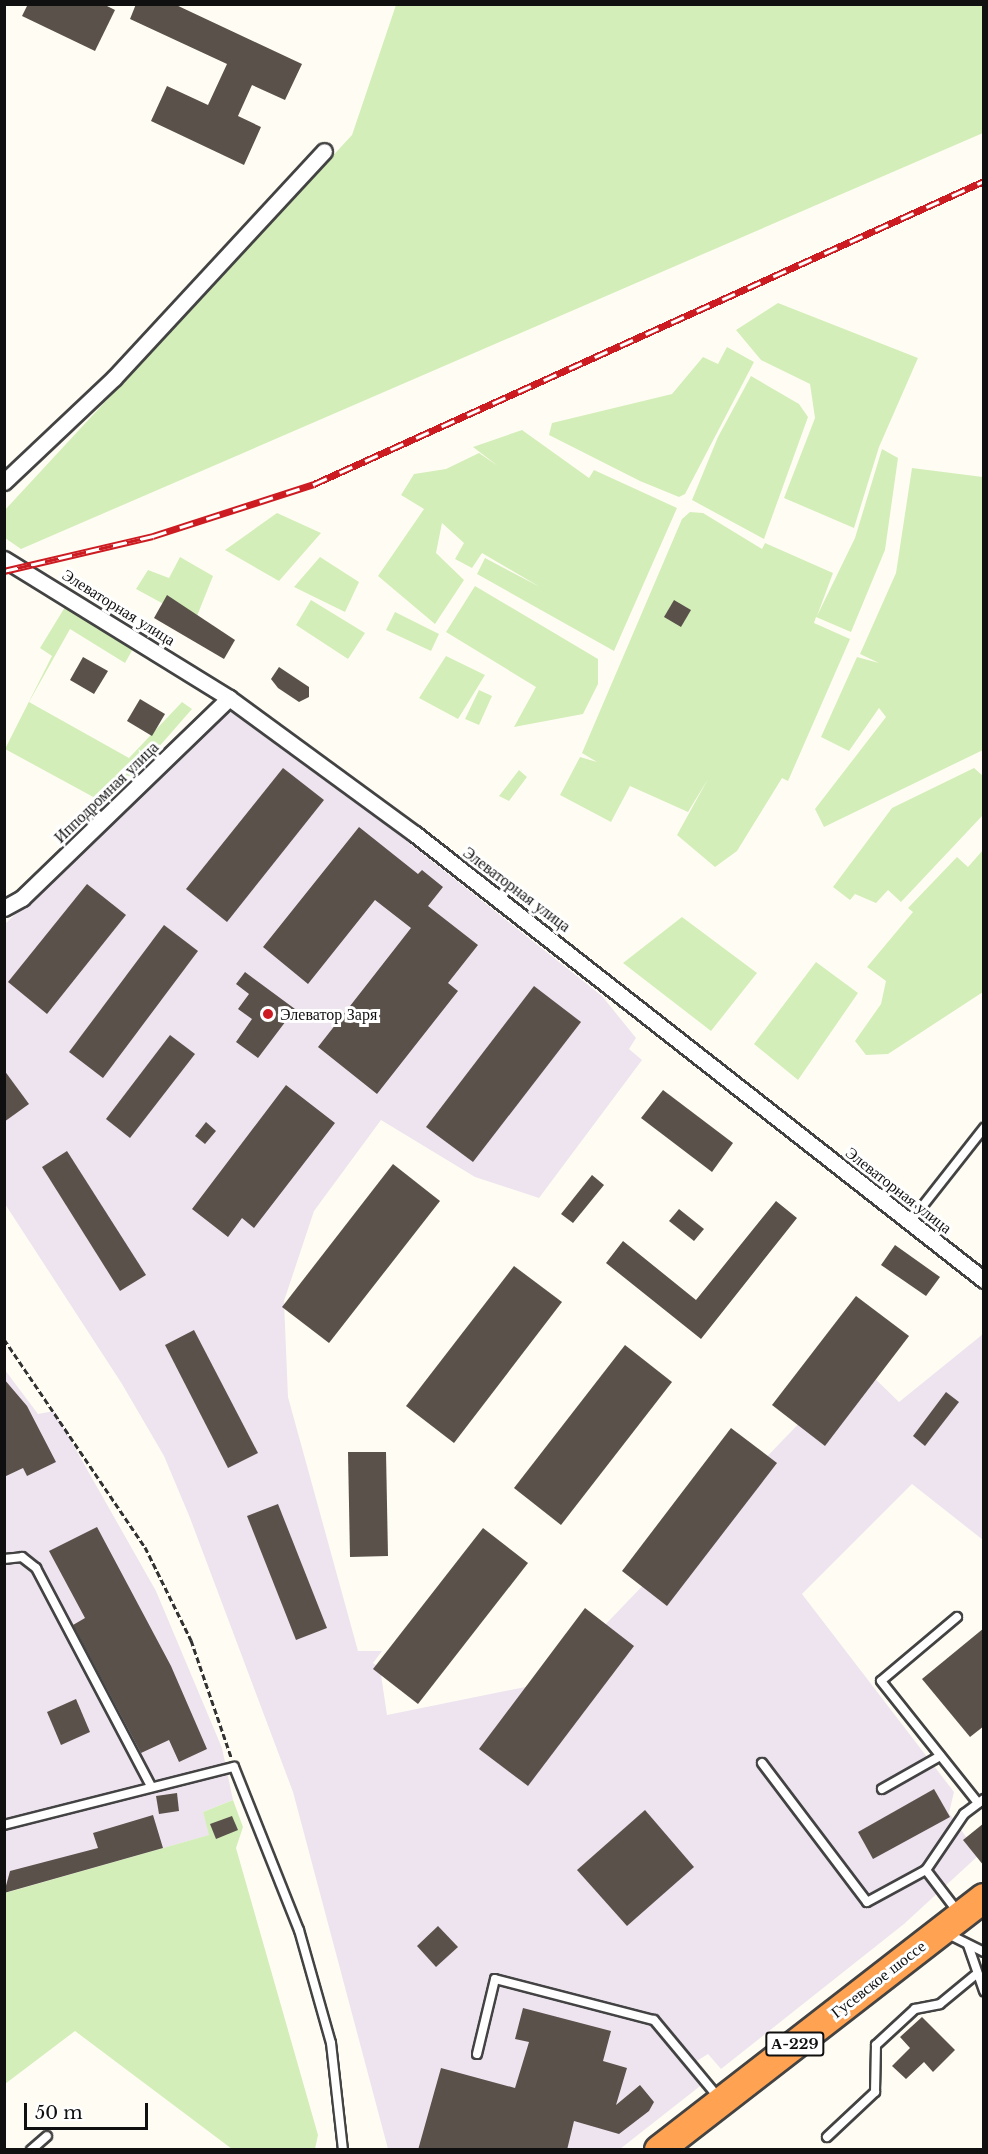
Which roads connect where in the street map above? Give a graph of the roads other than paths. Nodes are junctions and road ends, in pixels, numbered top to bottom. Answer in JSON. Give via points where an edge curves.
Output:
{"nodes":[{"id":1,"x":324,"y":151,"type":"dead end"},
{"id":2,"x":4,"y":482,"type":"edge"},
{"id":3,"x":4,"y":559,"type":"edge"},
{"id":4,"x":229,"y":698,"type":"junction"},
{"id":5,"x":4,"y":908,"type":"edge"},
{"id":6,"x":984,"y":1128,"type":"edge"},
{"id":7,"x":910,"y":1221,"type":"junction"},
{"id":8,"x":984,"y":1280,"type":"edge"},
{"id":9,"x":4,"y":1559,"type":"edge"},
{"id":10,"x":957,"y":1617,"type":"dead end"},
{"id":11,"x":940,"y":1756,"type":"junction"},
{"id":12,"x":762,"y":1763,"type":"dead end"},
{"id":13,"x":151,"y":1785,"type":"junction"},
{"id":14,"x":882,"y":1789,"type":"dead end"},
{"id":15,"x":981,"y":1801,"type":"edge"},
{"id":16,"x":4,"y":1824,"type":"edge"},
{"id":17,"x":926,"y":1870,"type":"junction"},
{"id":18,"x":984,"y":1898,"type":"edge"},
{"id":19,"x":951,"y":1923,"type":"junction"},
{"id":20,"x":968,"y":1945,"type":"junction"},
{"id":21,"x":984,"y":1952,"type":"edge"},
{"id":22,"x":974,"y":1976,"type":"junction"},
{"id":23,"x":984,"y":1991,"type":"edge"},
{"id":24,"x":477,"y":2054,"type":"dead end"},
{"id":25,"x":722,"y":2101,"type":"junction"},
{"id":26,"x":47,"y":2136,"type":"dead end"},
{"id":27,"x":827,"y":2137,"type":"dead end"},
{"id":28,"x":31,"y":2150,"type":"edge"},
{"id":29,"x":343,"y":2150,"type":"edge"},
{"id":30,"x":659,"y":2150,"type":"edge"}],
"edges":[{"from":1,"to":2,"type":"street","via":[[114,378]]},
{"from":3,"to":4,"type":"street","name":"Элеваторная улица"},
{"from":4,"to":5,"type":"street","name":"Ипподромная улица","via":[[22,898]]},
{"from":4,"to":7,"type":"street","name":"Элеваторная улица","via":[[607,981]]},
{"from":6,"to":7,"type":"lane"},
{"from":7,"to":8,"type":"street","name":"Элеваторная улица"},
{"from":9,"to":13,"type":"lane","via":[[22,1557],[36,1568]]},
{"from":10,"to":11,"type":"lane","via":[[881,1681]]},
{"from":11,"to":14,"type":"lane"},
{"from":11,"to":15,"type":"lane"},
{"from":12,"to":17,"type":"lane","via":[[867,1902]]},
{"from":13,"to":16,"type":"lane"},
{"from":13,"to":29,"type":"lane","via":[[234,1767],[299,1930],[328,2032]]},
{"from":15,"to":17,"type":"lane"},
{"from":17,"to":19,"type":"lane"},
{"from":18,"to":19,"type":"highway","name":"Гусевское шоссе","number":"А-229"},
{"from":19,"to":20,"type":"lane"},
{"from":19,"to":25,"type":"highway","name":"Гусевское шоссе","number":"А-229"},
{"from":20,"to":21,"type":"lane"},
{"from":20,"to":22,"type":"lane"},
{"from":22,"to":23,"type":"lane"},
{"from":22,"to":27,"type":"lane","via":[[940,2004],[915,2009],[876,2045],[874,2092]]},
{"from":24,"to":25,"type":"lane","via":[[495,1979],[654,2020]]},
{"from":25,"to":30,"type":"highway","name":"Гусевское шоссе","number":"А-229"},
{"from":26,"to":28,"type":"lane"}]}
